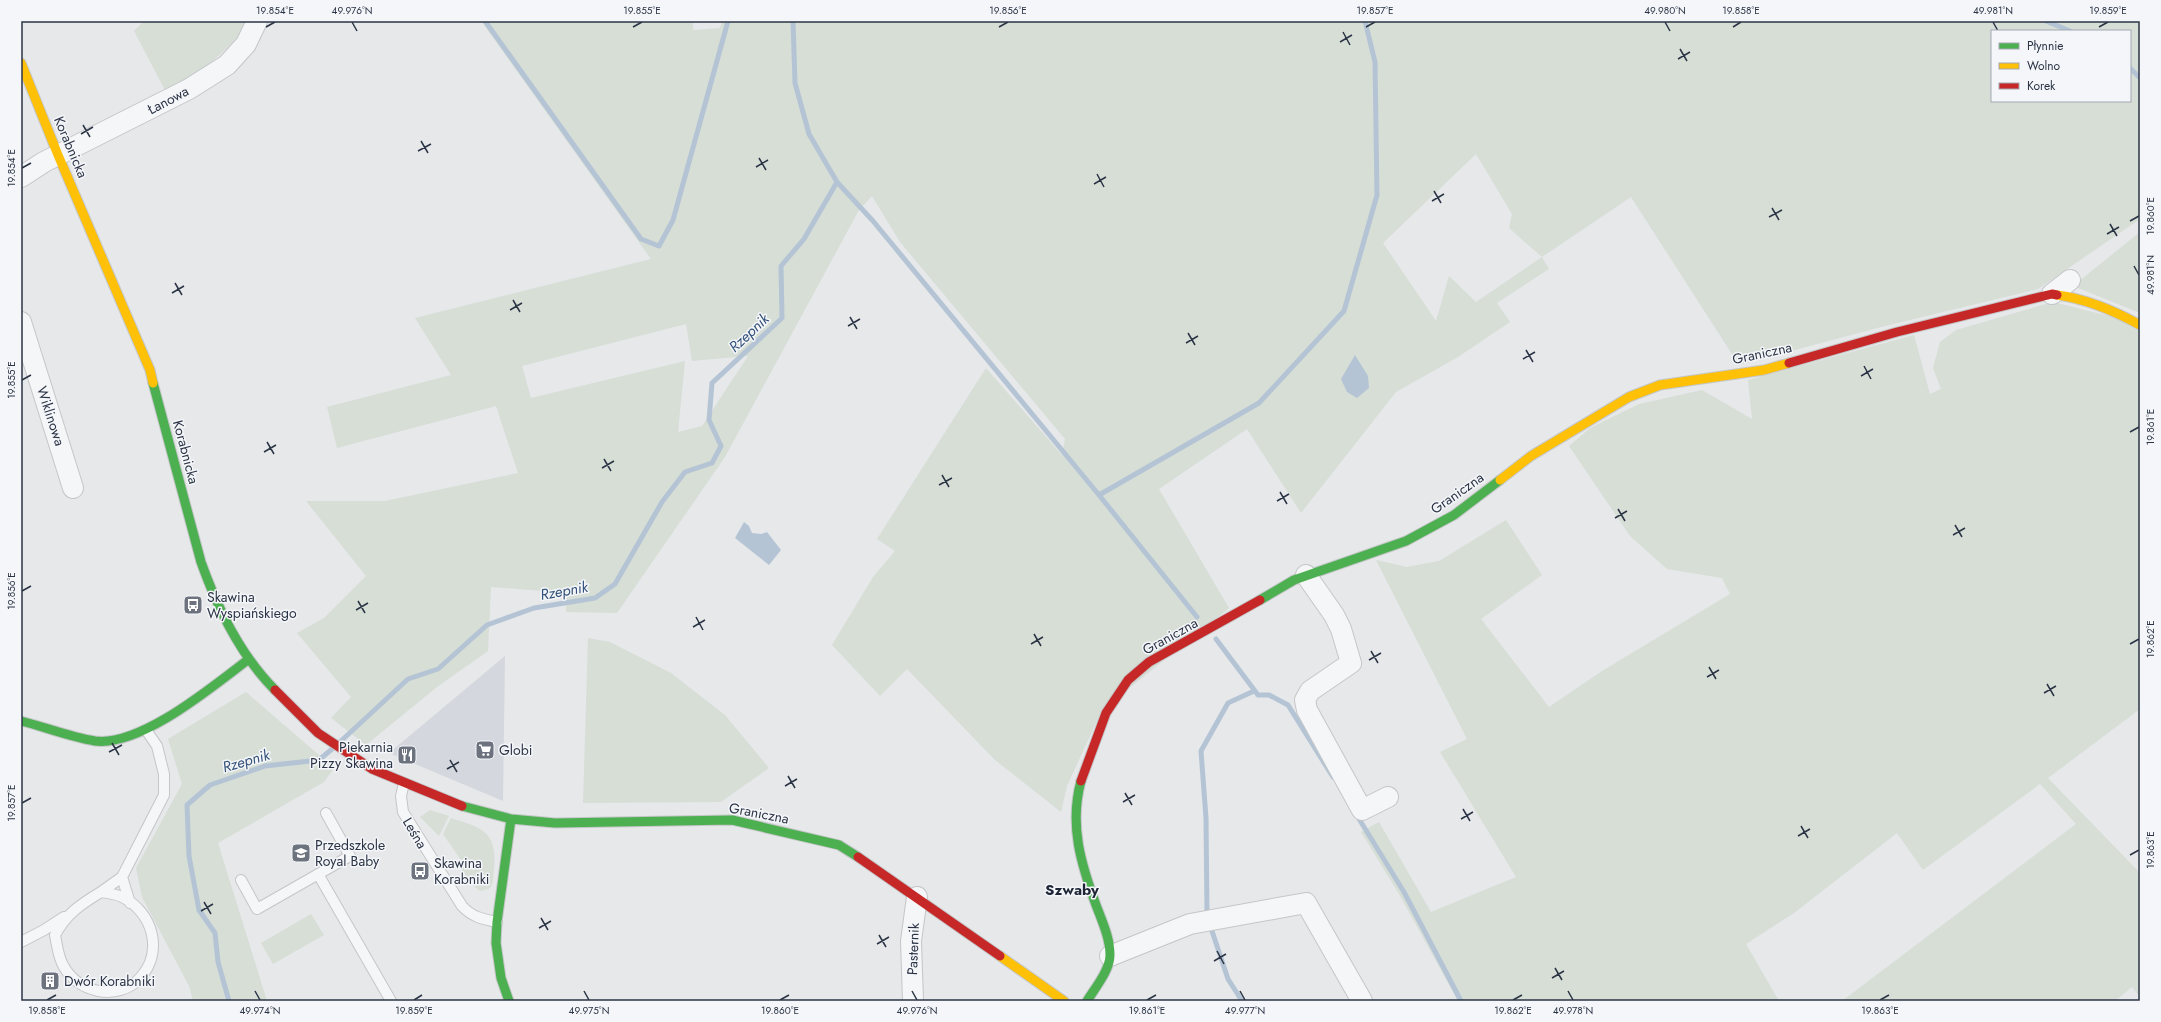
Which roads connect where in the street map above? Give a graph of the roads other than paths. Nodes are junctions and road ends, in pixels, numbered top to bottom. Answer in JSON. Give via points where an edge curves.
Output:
{"nodes":[{"id":1,"x":257,"y":21,"type":"edge"},
{"id":2,"x":21,"y":63,"type":"edge"},
{"id":3,"x":58,"y":155,"type":"junction"},
{"id":4,"x":21,"y":177,"type":"edge"},
{"id":5,"x":2070,"y":280,"type":"dead end"},
{"id":6,"x":2052,"y":294,"type":"junction"},
{"id":7,"x":21,"y":322,"type":"edge"},
{"id":8,"x":2140,"y":325,"type":"edge"},
{"id":9,"x":74,"y":488,"type":"dead end"},
{"id":10,"x":1306,"y":574,"type":"junction"},
{"id":11,"x":249,"y":659,"type":"junction"},
{"id":12,"x":21,"y":722,"type":"edge"},
{"id":13,"x":146,"y":730,"type":"junction"},
{"id":14,"x":404,"y":783,"type":"junction"},
{"id":15,"x":1388,"y":797,"type":"dead end"},
{"id":16,"x":326,"y":813,"type":"dead end"},
{"id":17,"x":511,"y":819,"type":"junction"},
{"id":18,"x":318,"y":874,"type":"junction"},
{"id":19,"x":122,"y":877,"type":"junction"},
{"id":20,"x":240,"y":880,"type":"dead end"},
{"id":21,"x":101,"y":892,"type":"junction"},
{"id":22,"x":917,"y":897,"type":"junction"},
{"id":23,"x":130,"y":903,"type":"junction"},
{"id":24,"x":72,"y":911,"type":"junction"},
{"id":25,"x":497,"y":922,"type":"junction"},
{"id":26,"x":44,"y":930,"type":"junction"},
{"id":27,"x":21,"y":942,"type":"edge"},
{"id":28,"x":1110,"y":956,"type":"junction"},
{"id":29,"x":63,"y":965,"type":"junction"},
{"id":30,"x":391,"y":1001,"type":"edge"},
{"id":31,"x":510,"y":1001,"type":"edge"},
{"id":32,"x":913,"y":1001,"type":"edge"},
{"id":33,"x":1064,"y":1001,"type":"edge"},
{"id":34,"x":1087,"y":1001,"type":"edge"},
{"id":35,"x":1362,"y":1001,"type":"edge"}],
"edges":[{"from":1,"to":3,"type":"street","name":"Łanowa","via":[[246,44],[227,65],[151,110]]},
{"from":2,"to":3,"type":"street","name":"Korabnicka"},
{"from":3,"to":4,"type":"street"},
{"from":3,"to":11,"type":"street","name":"Korabnicka","via":[[150,370],[210,588]]},
{"from":5,"to":6,"type":"street"},
{"from":6,"to":8,"type":"street","name":"Graniczna","via":[[2079,298],[2116,312]]},
{"from":6,"to":10,"type":"street","name":"Graniczna","via":[[1897,332],[1764,370],[1660,384],[1629,397],[1531,456],[1454,515],[1425,531],[1406,541]]},
{"from":7,"to":9,"type":"street","name":"Wiklinowa"},
{"from":10,"to":15,"type":"street","via":[[1334,615],[1351,663],[1310,691],[1305,700],[1307,710],[1362,810]]},
{"from":10,"to":28,"type":"street","name":"Graniczna","via":[[1149,662],[1128,680],[1106,713],[1082,777],[1075,814],[1076,835],[1084,871],[1105,929]]},
{"from":11,"to":13,"type":"street","via":[[196,698]]},
{"from":11,"to":14,"type":"street","name":"Korabnicka","via":[[272,687],[318,732],[359,761]]},
{"from":12,"to":13,"type":"street","via":[[96,741],[123,738]]},
{"from":13,"to":19,"type":"lane","via":[[157,746],[164,774],[164,795]]},
{"from":14,"to":17,"type":"street","name":"Graniczna","via":[[454,804]]},
{"from":14,"to":25,"type":"lane","name":"Leśna","via":[[401,796],[402,812],[462,906],[479,918]]},
{"from":16,"to":18,"type":"lane","via":[[350,856]]},
{"from":17,"to":22,"type":"street","name":"Graniczna","via":[[555,822],[732,820],[839,845]]},
{"from":17,"to":25,"type":"street"},
{"from":18,"to":20,"type":"lane","via":[[257,909]]},
{"from":18,"to":30,"type":"lane"},
{"from":19,"to":21,"type":"lane"},
{"from":19,"to":23,"type":"lane"},
{"from":21,"to":23,"type":"lane","via":[[122,897]]},
{"from":21,"to":24,"type":"lane"},
{"from":22,"to":32,"type":"street","name":"Pasternik","via":[[910,941]]},
{"from":22,"to":33,"type":"street","name":"Graniczna"},
{"from":23,"to":29,"type":"lane","via":[[145,917],[153,936],[154,952],[149,967],[140,979],[127,988],[98,992],[77,982]]},
{"from":24,"to":26,"type":"lane"},
{"from":24,"to":29,"type":"lane","via":[[55,936]]},
{"from":25,"to":31,"type":"street","via":[[501,978]]},
{"from":26,"to":27,"type":"lane"},
{"from":26,"to":29,"type":"lane"},
{"from":28,"to":34,"type":"street","name":"Graniczna","via":[[1103,976]]},
{"from":28,"to":35,"type":"street","via":[[1190,924],[1306,903]]}]}
